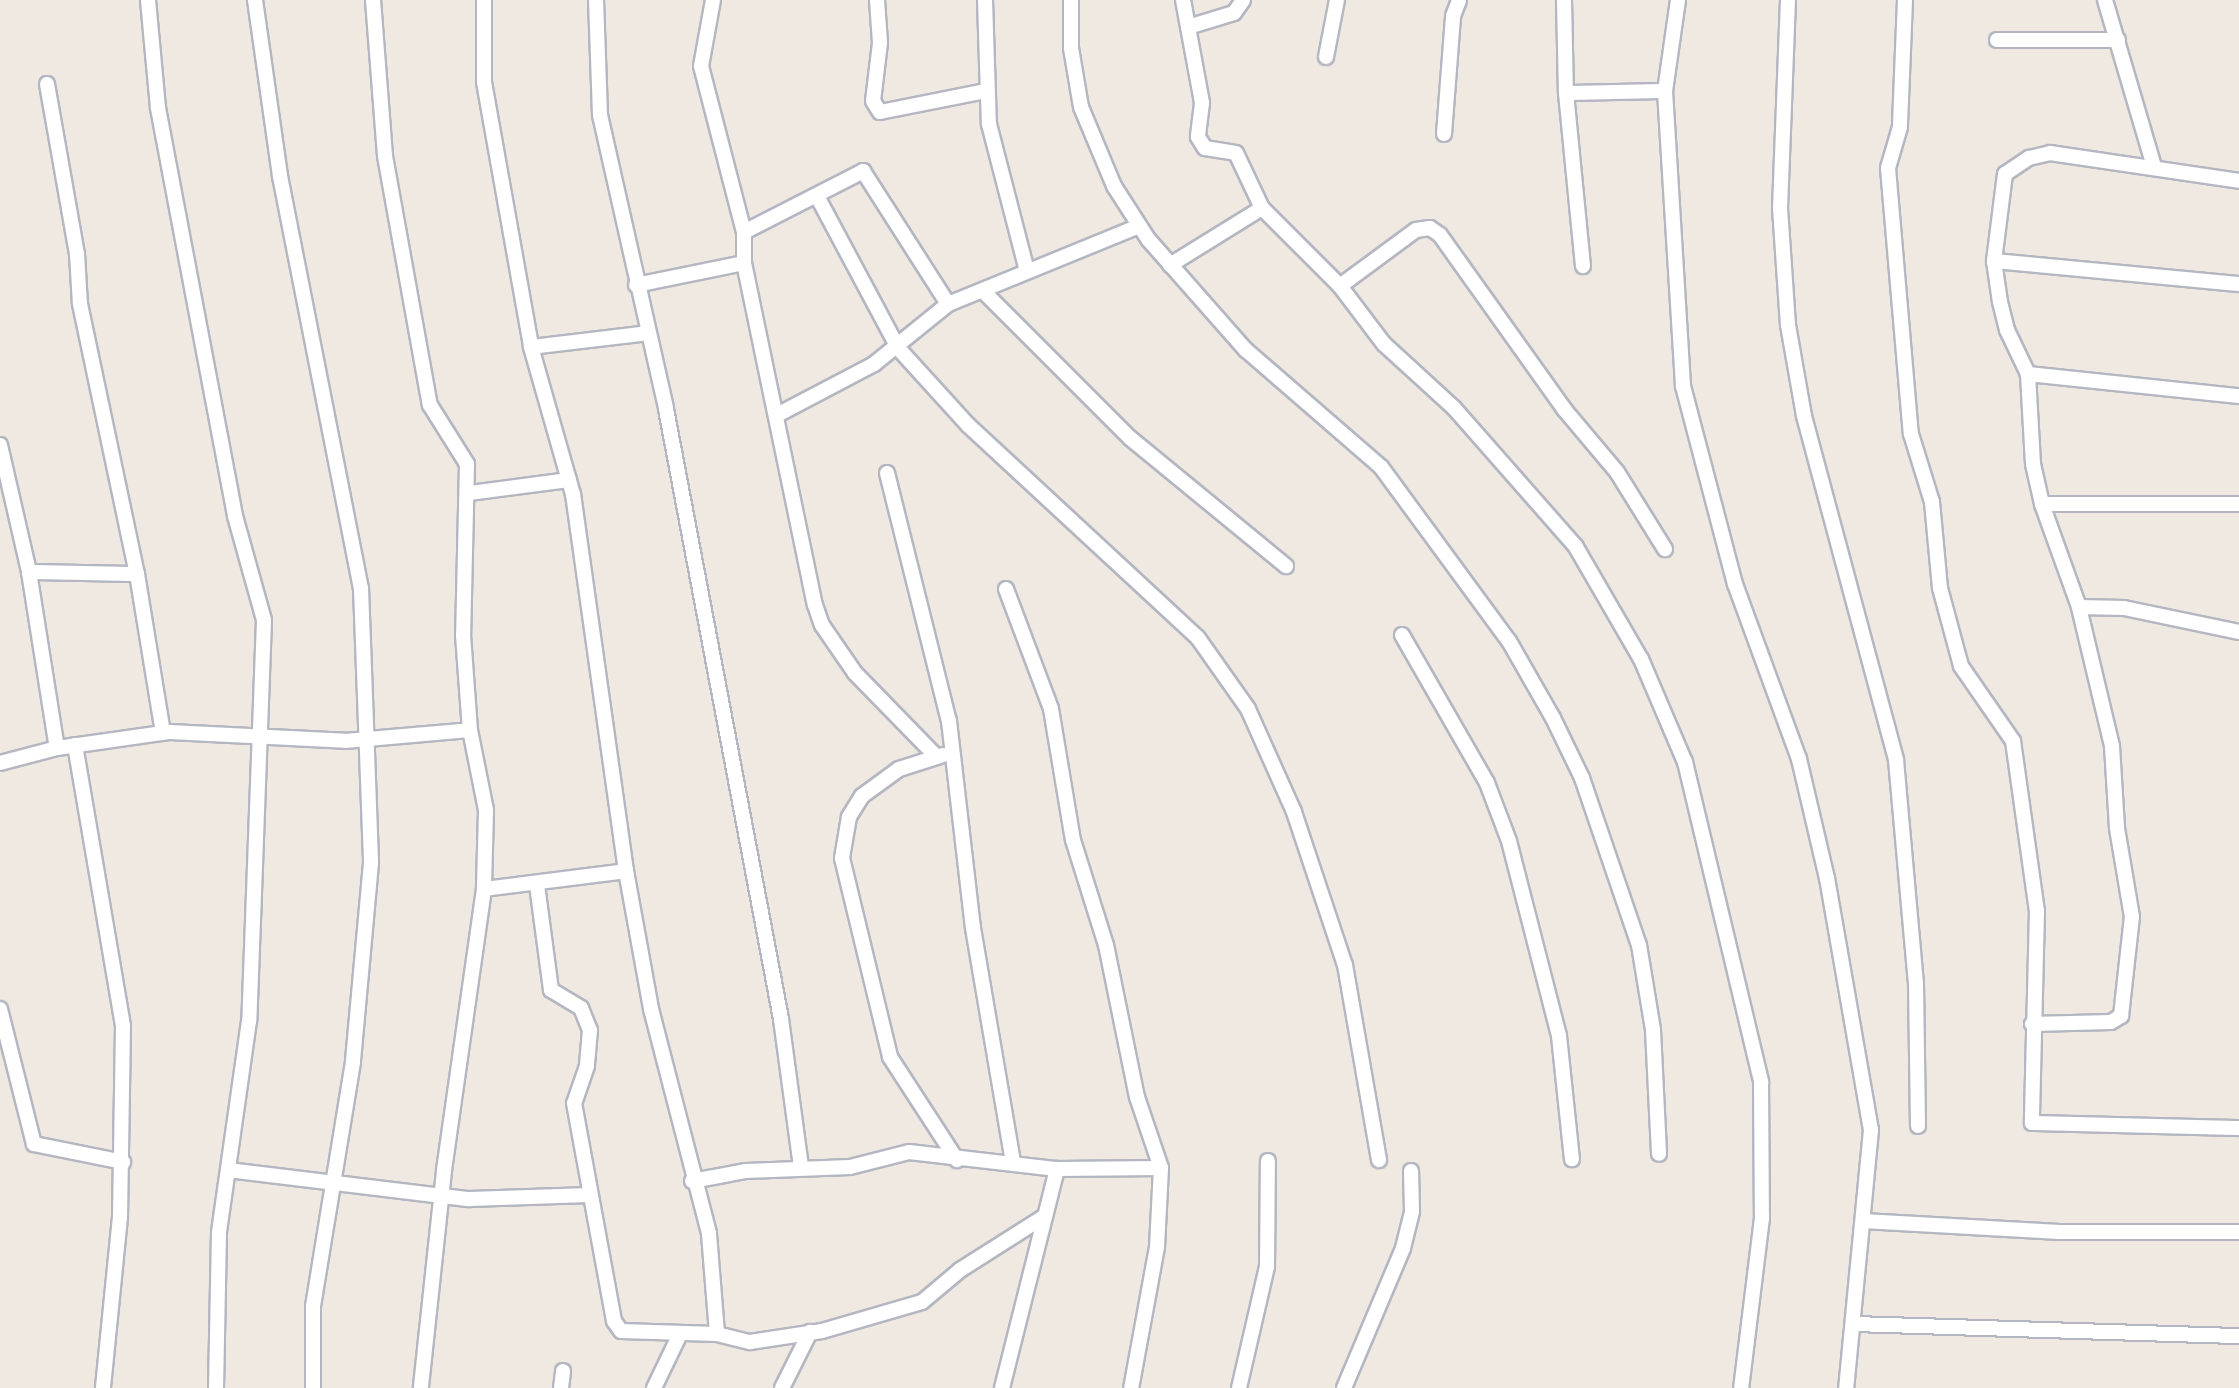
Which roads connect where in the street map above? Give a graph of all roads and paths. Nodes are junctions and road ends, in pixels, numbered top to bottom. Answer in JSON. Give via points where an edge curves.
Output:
{"nodes":[{"id":1,"x":148,"y":0,"type":"edge"},
{"id":2,"x":255,"y":0,"type":"edge"},
{"id":3,"x":373,"y":0,"type":"edge"},
{"id":4,"x":484,"y":0,"type":"edge"},
{"id":5,"x":596,"y":0,"type":"edge"},
{"id":6,"x":713,"y":0,"type":"edge"},
{"id":7,"x":877,"y":0,"type":"edge"},
{"id":8,"x":985,"y":0,"type":"edge"},
{"id":9,"x":1071,"y":0,"type":"edge"},
{"id":10,"x":1183,"y":0,"type":"edge"},
{"id":11,"x":1243,"y":0,"type":"edge"},
{"id":12,"x":1337,"y":0,"type":"edge"},
{"id":13,"x":1459,"y":0,"type":"edge"},
{"id":14,"x":1564,"y":0,"type":"edge"},
{"id":15,"x":1678,"y":0,"type":"edge"},
{"id":16,"x":1788,"y":0,"type":"edge"},
{"id":17,"x":1905,"y":0,"type":"edge"},
{"id":18,"x":2105,"y":0,"type":"edge"},
{"id":19,"x":1188,"y":27,"type":"junction"},
{"id":20,"x":1997,"y":40,"type":"dead end"},
{"id":21,"x":2118,"y":40,"type":"junction"},
{"id":22,"x":1326,"y":57,"type":"dead end"},
{"id":23,"x":47,"y":84,"type":"dead end"},
{"id":24,"x":985,"y":91,"type":"junction"},
{"id":25,"x":1665,"y":91,"type":"junction"},
{"id":26,"x":1566,"y":93,"type":"junction"},
{"id":27,"x":1444,"y":134,"type":"dead end"},
{"id":28,"x":2154,"y":166,"type":"junction"},
{"id":29,"x":2239,"y":181,"type":"edge"},
{"id":30,"x":817,"y":196,"type":"junction"},
{"id":31,"x":1262,"y":208,"type":"junction"},
{"id":32,"x":1139,"y":226,"type":"junction"},
{"id":33,"x":744,"y":232,"type":"junction"},
{"id":34,"x":1994,"y":261,"type":"junction"},
{"id":35,"x":744,"y":263,"type":"junction"},
{"id":36,"x":1170,"y":265,"type":"junction"},
{"id":37,"x":1583,"y":266,"type":"dead end"},
{"id":38,"x":1027,"y":271,"type":"junction"},
{"id":39,"x":2239,"y":284,"type":"edge"},
{"id":40,"x":636,"y":285,"type":"junction"},
{"id":41,"x":1340,"y":286,"type":"junction"},
{"id":42,"x":983,"y":291,"type":"junction"},
{"id":43,"x":948,"y":304,"type":"junction"},
{"id":44,"x":648,"y":333,"type":"junction"},
{"id":45,"x":531,"y":347,"type":"junction"},
{"id":46,"x":898,"y":348,"type":"junction"},
{"id":47,"x":2028,"y":374,"type":"junction"},
{"id":48,"x":2239,"y":396,"type":"edge"},
{"id":49,"x":777,"y":415,"type":"junction"},
{"id":50,"x":0,"y":445,"type":"edge"},
{"id":51,"x":887,"y":473,"type":"dead end"},
{"id":52,"x":569,"y":480,"type":"junction"},
{"id":53,"x":470,"y":493,"type":"junction"},
{"id":54,"x":2042,"y":504,"type":"junction"},
{"id":55,"x":2239,"y":504,"type":"edge"},
{"id":56,"x":1665,"y":549,"type":"dead end"},
{"id":57,"x":1286,"y":566,"type":"dead end"},
{"id":58,"x":29,"y":572,"type":"junction"},
{"id":59,"x":137,"y":574,"type":"junction"},
{"id":60,"x":1006,"y":589,"type":"dead end"},
{"id":61,"x":2079,"y":607,"type":"junction"},
{"id":62,"x":2239,"y":632,"type":"edge"},
{"id":63,"x":1402,"y":635,"type":"dead end"},
{"id":64,"x":470,"y":730,"type":"junction"},
{"id":65,"x":163,"y":733,"type":"junction"},
{"id":66,"x":256,"y":737,"type":"junction"},
{"id":67,"x":366,"y":741,"type":"junction"},
{"id":68,"x":75,"y":745,"type":"junction"},
{"id":69,"x":57,"y":748,"type":"junction"},
{"id":70,"x":952,"y":753,"type":"junction"},
{"id":71,"x":936,"y":756,"type":"junction"},
{"id":72,"x":0,"y":763,"type":"edge"},
{"id":73,"x":626,"y":871,"type":"junction"},
{"id":74,"x":537,"y":885,"type":"junction"},
{"id":75,"x":484,"y":889,"type":"junction"},
{"id":76,"x":0,"y":1009,"type":"edge"},
{"id":77,"x":2032,"y":1024,"type":"junction"},
{"id":78,"x":1918,"y":1126,"type":"dead end"},
{"id":79,"x":2239,"y":1128,"type":"edge"},
{"id":80,"x":1659,"y":1154,"type":"dead end"},
{"id":81,"x":1572,"y":1159,"type":"dead end"},
{"id":82,"x":957,"y":1160,"type":"junction"},
{"id":83,"x":1379,"y":1160,"type":"dead end"},
{"id":84,"x":1268,"y":1161,"type":"dead end"},
{"id":85,"x":123,"y":1162,"type":"junction"},
{"id":86,"x":1013,"y":1163,"type":"junction"},
{"id":87,"x":801,"y":1166,"type":"junction"},
{"id":88,"x":1161,"y":1168,"type":"junction"},
{"id":89,"x":1057,"y":1169,"type":"junction"},
{"id":90,"x":228,"y":1170,"type":"junction"},
{"id":91,"x":1411,"y":1171,"type":"dead end"},
{"id":92,"x":333,"y":1181,"type":"junction"},
{"id":93,"x":692,"y":1181,"type":"junction"},
{"id":94,"x":590,"y":1195,"type":"junction"},
{"id":95,"x":441,"y":1197,"type":"junction"},
{"id":96,"x":1045,"y":1216,"type":"junction"},
{"id":97,"x":1863,"y":1221,"type":"junction"},
{"id":98,"x":2239,"y":1232,"type":"edge"},
{"id":99,"x":1854,"y":1324,"type":"junction"},
{"id":100,"x":810,"y":1332,"type":"junction"},
{"id":101,"x":680,"y":1334,"type":"junction"},
{"id":102,"x":717,"y":1334,"type":"junction"},
{"id":103,"x":2239,"y":1336,"type":"edge"},
{"id":104,"x":563,"y":1371,"type":"dead end"},
{"id":105,"x":103,"y":1388,"type":"edge"},
{"id":106,"x":216,"y":1388,"type":"edge"},
{"id":107,"x":313,"y":1388,"type":"edge"},
{"id":108,"x":421,"y":1388,"type":"edge"},
{"id":109,"x":561,"y":1388,"type":"edge"},
{"id":110,"x":654,"y":1388,"type":"edge"},
{"id":111,"x":782,"y":1388,"type":"edge"},
{"id":112,"x":1002,"y":1388,"type":"edge"},
{"id":113,"x":1131,"y":1388,"type":"edge"},
{"id":114,"x":1239,"y":1388,"type":"edge"},
{"id":115,"x":1344,"y":1388,"type":"edge"},
{"id":116,"x":1741,"y":1388,"type":"edge"},
{"id":117,"x":1846,"y":1388,"type":"edge"}],
"edges":[{"from":1,"to":66,"type":"street","via":[[158,108],[235,516],[264,620]]},
{"from":2,"to":67,"type":"street","via":[[280,176],[361,588]]},
{"from":3,"to":53,"type":"street","via":[[385,156],[430,405],[462,448]]},
{"from":4,"to":45,"type":"street","via":[[484,82]]},
{"from":5,"to":40,"type":"street","via":[[600,115]]},
{"from":6,"to":33,"type":"street","via":[[701,66]]},
{"from":7,"to":24,"type":"street","via":[[880,43],[873,101],[880,112]]},
{"from":8,"to":24,"type":"street"},
{"from":9,"to":32,"type":"street","via":[[1071,48],[1081,107],[1114,186]]},
{"from":10,"to":19,"type":"street"},
{"from":11,"to":19,"type":"street","via":[[1234,13]]},
{"from":12,"to":22,"type":"street"},
{"from":13,"to":27,"type":"street","via":[[1453,16]]},
{"from":14,"to":26,"type":"street"},
{"from":15,"to":25,"type":"street"},
{"from":16,"to":78,"type":"street","via":[[1780,208],[1788,325],[1804,416],[1896,760],[1916,983]]},
{"from":17,"to":77,"type":"street","via":[[1900,127],[1888,168],[1911,434],[1932,502],[1940,588],[1961,666],[2013,741],[2037,911]]},
{"from":18,"to":21,"type":"street"},
{"from":19,"to":31,"type":"street","via":[[1202,103],[1198,137],[1209,151],[1227,148],[1236,153]]},
{"from":20,"to":21,"type":"street"},
{"from":21,"to":28,"type":"street"},
{"from":23,"to":59,"type":"street","via":[[77,254],[80,304]]},
{"from":24,"to":38,"type":"street"},
{"from":25,"to":26,"type":"street"},
{"from":25,"to":97,"type":"street","via":[[1683,386],[1735,584],[1799,759],[1827,878],[1871,1130]]},
{"from":26,"to":37,"type":"street"},
{"from":28,"to":29,"type":"street"},
{"from":28,"to":34,"type":"street","via":[[2050,153],[2029,158],[2005,174]]},
{"from":30,"to":33,"type":"street"},
{"from":30,"to":43,"type":"street","via":[[863,171],[867,174],[891,221]]},
{"from":30,"to":46,"type":"street"},
{"from":31,"to":36,"type":"street"},
{"from":31,"to":41,"type":"street"},
{"from":32,"to":36,"type":"street"},
{"from":32,"to":38,"type":"street"},
{"from":33,"to":35,"type":"street"},
{"from":34,"to":39,"type":"street"},
{"from":34,"to":47,"type":"street","via":[[2007,330]]},
{"from":35,"to":40,"type":"street"},
{"from":35,"to":49,"type":"street"},
{"from":36,"to":80,"type":"street","via":[[1246,350],[1381,467],[1509,641],[1553,718],[1582,778],[1642,958],[1658,1091]]},
{"from":38,"to":42,"type":"street"},
{"from":40,"to":44,"type":"street"},
{"from":41,"to":56,"type":"street","via":[[1416,230],[1430,228],[1440,235],[1564,409],[1617,472]]},
{"from":41,"to":116,"type":"street","via":[[1384,344],[1454,408],[1576,547],[1641,659],[1685,762],[1761,1082],[1762,1218]]},
{"from":42,"to":43,"type":"street"},
{"from":42,"to":57,"type":"street","via":[[1130,438]]},
{"from":43,"to":46,"type":"street"},
{"from":44,"to":45,"type":"street"},
{"from":44,"to":87,"type":"street","via":[[781,1019]]},
{"from":45,"to":52,"type":"street"},
{"from":46,"to":49,"type":"street","via":[[835,388]]},
{"from":46,"to":83,"type":"street","via":[[968,425],[1198,638],[1248,709],[1294,812],[1345,965]]},
{"from":47,"to":48,"type":"street"},
{"from":47,"to":54,"type":"street","via":[[2033,464]]},
{"from":49,"to":71,"type":"street","via":[[822,625],[890,713]]},
{"from":50,"to":58,"type":"street"},
{"from":51,"to":70,"type":"street","via":[[923,604]]},
{"from":52,"to":53,"type":"street"},
{"from":52,"to":73,"type":"street","via":[[600,661]]},
{"from":53,"to":64,"type":"street","via":[[463,635]]},
{"from":54,"to":55,"type":"street"},
{"from":54,"to":61,"type":"street"},
{"from":58,"to":59,"type":"street"},
{"from":58,"to":69,"type":"street"},
{"from":59,"to":65,"type":"street"},
{"from":60,"to":88,"type":"street","via":[[1051,709],[1079,867],[1106,945],[1137,1097]]},
{"from":61,"to":62,"type":"street","via":[[2124,608]]},
{"from":61,"to":77,"type":"street","via":[[2112,746],[2117,828],[2132,917],[2124,1006],[2111,1022]]},
{"from":63,"to":81,"type":"street","via":[[1487,783],[1509,841],[1559,1036]]},
{"from":64,"to":67,"type":"street"},
{"from":64,"to":75,"type":"street","via":[[486,810]]},
{"from":65,"to":66,"type":"street"},
{"from":65,"to":68,"type":"street"},
{"from":66,"to":67,"type":"street"},
{"from":66,"to":90,"type":"street","via":[[249,1021]]},
{"from":67,"to":92,"type":"street","via":[[371,863],[353,1062]]},
{"from":68,"to":69,"type":"street"},
{"from":68,"to":85,"type":"street","via":[[123,1026]]},
{"from":69,"to":72,"type":"street"},
{"from":70,"to":71,"type":"street"},
{"from":70,"to":86,"type":"street","via":[[973,928]]},
{"from":71,"to":82,"type":"street","via":[[899,769],[862,796],[849,817],[842,858],[890,1057]]},
{"from":73,"to":74,"type":"street"},
{"from":73,"to":93,"type":"street","via":[[651,1009]]},
{"from":74,"to":75,"type":"street"},
{"from":74,"to":94,"type":"street","via":[[551,990],[581,1008],[590,1030],[587,1066],[574,1103]]},
{"from":75,"to":95,"type":"street"},
{"from":76,"to":85,"type":"street","via":[[34,1144]]},
{"from":77,"to":79,"type":"street","via":[[2032,1123]]},
{"from":82,"to":86,"type":"street"},
{"from":82,"to":87,"type":"street","via":[[909,1152],[850,1167]]},
{"from":84,"to":114,"type":"street","via":[[1267,1267]]},
{"from":85,"to":105,"type":"street"},
{"from":86,"to":89,"type":"street"},
{"from":87,"to":93,"type":"street"},
{"from":88,"to":89,"type":"street"},
{"from":88,"to":113,"type":"street","via":[[1157,1247]]},
{"from":89,"to":96,"type":"street"},
{"from":90,"to":92,"type":"street"},
{"from":90,"to":106,"type":"street","via":[[219,1233]]},
{"from":91,"to":115,"type":"street","via":[[1412,1211],[1403,1248]]},
{"from":92,"to":95,"type":"street"},
{"from":92,"to":107,"type":"street","via":[[313,1307]]},
{"from":93,"to":102,"type":"street","via":[[713,1257]]},
{"from":94,"to":95,"type":"street"},
{"from":94,"to":101,"type":"street","via":[[614,1321],[629,1334]]},
{"from":95,"to":108,"type":"street"},
{"from":96,"to":100,"type":"street","via":[[960,1270],[922,1302]]},
{"from":96,"to":112,"type":"street"},
{"from":97,"to":98,"type":"street","via":[[2060,1232]]},
{"from":97,"to":99,"type":"street"},
{"from":99,"to":103,"type":"street"},
{"from":99,"to":117,"type":"street"},
{"from":100,"to":102,"type":"street","via":[[750,1342]]},
{"from":100,"to":111,"type":"street"},
{"from":101,"to":102,"type":"street"},
{"from":101,"to":110,"type":"street"},
{"from":104,"to":109,"type":"street"}]}
